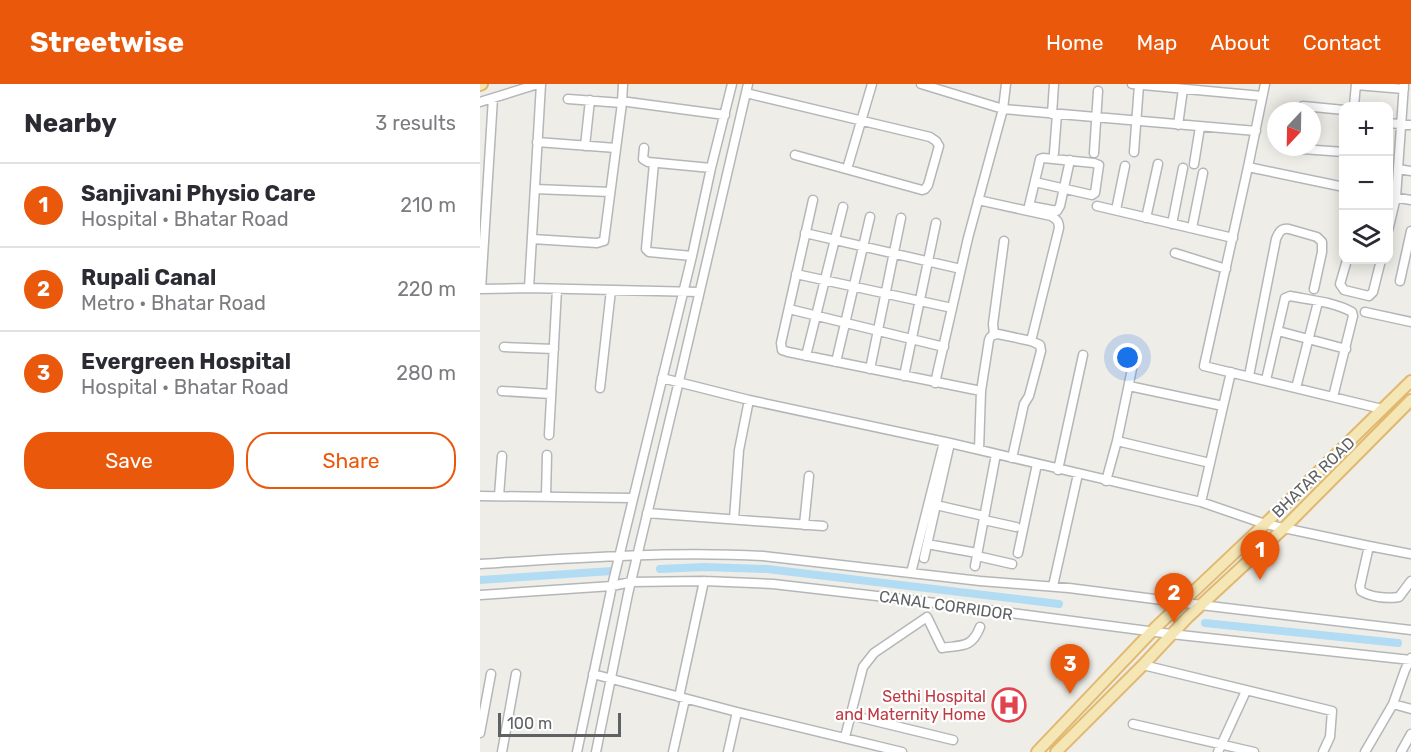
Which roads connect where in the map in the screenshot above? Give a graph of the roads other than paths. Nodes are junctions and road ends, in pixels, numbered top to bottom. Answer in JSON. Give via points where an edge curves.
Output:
{"nodes":[{"id":1,"x":539,"y":84,"type":"edge"},
{"id":2,"x":623,"y":84,"type":"edge"},
{"id":3,"x":732,"y":84,"type":"edge"},
{"id":4,"x":872,"y":84,"type":"edge"},
{"id":5,"x":921,"y":84,"type":"edge"},
{"id":6,"x":1006,"y":84,"type":"edge"},
{"id":7,"x":1054,"y":84,"type":"edge"},
{"id":8,"x":1132,"y":84,"type":"edge"},
{"id":9,"x":1265,"y":84,"type":"edge"},
{"id":10,"x":1356,"y":84,"type":"edge"},
{"id":11,"x":1139,"y":85,"type":"edge"},
{"id":12,"x":1167,"y":86,"type":"edge"},
{"id":13,"x":1404,"y":87,"type":"edge"},
{"id":14,"x":747,"y":88,"type":"edge"},
{"id":15,"x":1183,"y":89,"type":"junction"},
{"id":16,"x":1098,"y":91,"type":"dead end"},
{"id":17,"x":1262,"y":96,"type":"junction"},
{"id":18,"x":494,"y":98,"type":"junction"},
{"id":19,"x":568,"y":99,"type":"dead end"},
{"id":20,"x":590,"y":100,"type":"junction"},
{"id":21,"x":480,"y":102,"type":"edge"},
{"id":22,"x":625,"y":102,"type":"junction"},
{"id":23,"x":1354,"y":102,"type":"edge"},
{"id":24,"x":1321,"y":108,"type":"edge"},
{"id":25,"x":1003,"y":109,"type":"junction"},
{"id":26,"x":1339,"y":110,"type":"edge"},
{"id":27,"x":725,"y":114,"type":"junction"},
{"id":28,"x":1054,"y":114,"type":"junction"},
{"id":29,"x":1095,"y":118,"type":"junction"},
{"id":30,"x":1136,"y":120,"type":"junction"},
{"id":31,"x":862,"y":121,"type":"junction"},
{"id":32,"x":1393,"y":123,"type":"edge"},
{"id":33,"x":1401,"y":124,"type":"junction"},
{"id":34,"x":1178,"y":125,"type":"junction"},
{"id":35,"x":1411,"y":125,"type":"edge"},
{"id":36,"x":1200,"y":127,"type":"junction"},
{"id":37,"x":1256,"y":131,"type":"junction"},
{"id":38,"x":537,"y":142,"type":"junction"},
{"id":39,"x":585,"y":146,"type":"junction"},
{"id":40,"x":616,"y":148,"type":"junction"},
{"id":41,"x":644,"y":148,"type":"dead end"},
{"id":42,"x":1321,"y":150,"type":"edge"},
{"id":43,"x":1134,"y":152,"type":"dead end"},
{"id":44,"x":1339,"y":152,"type":"edge"},
{"id":45,"x":1054,"y":153,"type":"dead end"},
{"id":46,"x":1094,"y":153,"type":"dead end"},
{"id":47,"x":795,"y":155,"type":"dead end"},
{"id":48,"x":1070,"y":160,"type":"junction"},
{"id":49,"x":654,"y":163,"type":"junction"},
{"id":50,"x":1158,"y":164,"type":"dead end"},
{"id":51,"x":1194,"y":164,"type":"dead end"},
{"id":52,"x":1125,"y":166,"type":"dead end"},
{"id":53,"x":1248,"y":167,"type":"junction"},
{"id":54,"x":711,"y":168,"type":"junction"},
{"id":55,"x":1183,"y":168,"type":"dead end"},
{"id":56,"x":847,"y":169,"type":"junction"},
{"id":57,"x":1398,"y":169,"type":"junction"},
{"id":58,"x":1411,"y":171,"type":"edge"},
{"id":59,"x":1203,"y":173,"type":"dead end"},
{"id":60,"x":1035,"y":182,"type":"junction"},
{"id":61,"x":1339,"y":186,"type":"edge"},
{"id":62,"x":1063,"y":188,"type":"junction"},
{"id":63,"x":535,"y":189,"type":"junction"},
{"id":64,"x":610,"y":192,"type":"junction"},
{"id":65,"x":1393,"y":192,"type":"edge"},
{"id":66,"x":1393,"y":197,"type":"edge"},
{"id":67,"x":979,"y":198,"type":"junction"},
{"id":68,"x":483,"y":200,"type":"edge"},
{"id":69,"x":813,"y":200,"type":"dead end"},
{"id":70,"x":1411,"y":200,"type":"edge"},
{"id":71,"x":1029,"y":206,"type":"junction"},
{"id":72,"x":1097,"y":206,"type":"dead end"},
{"id":73,"x":843,"y":207,"type":"dead end"},
{"id":74,"x":1116,"y":210,"type":"junction"},
{"id":75,"x":870,"y":217,"type":"dead end"},
{"id":76,"x":901,"y":218,"type":"dead end"},
{"id":77,"x":1146,"y":218,"type":"junction"},
{"id":78,"x":936,"y":223,"type":"dead end"},
{"id":79,"x":1172,"y":224,"type":"junction"},
{"id":80,"x":1192,"y":228,"type":"junction"},
{"id":81,"x":1411,"y":231,"type":"edge"},
{"id":82,"x":805,"y":233,"type":"junction"},
{"id":83,"x":1233,"y":238,"type":"junction"},
{"id":84,"x":532,"y":239,"type":"junction"},
{"id":85,"x":835,"y":240,"type":"junction"},
{"id":86,"x":1004,"y":241,"type":"dead end"},
{"id":87,"x":863,"y":246,"type":"junction"},
{"id":88,"x":1175,"y":253,"type":"dead end"},
{"id":89,"x":894,"y":254,"type":"junction"},
{"id":90,"x":692,"y":256,"type":"junction"},
{"id":91,"x":928,"y":262,"type":"junction"},
{"id":92,"x":1346,"y":264,"type":"edge"},
{"id":93,"x":1380,"y":264,"type":"edge"},
{"id":94,"x":961,"y":269,"type":"junction"},
{"id":95,"x":1226,"y":269,"type":"junction"},
{"id":96,"x":796,"y":274,"type":"junction"},
{"id":97,"x":825,"y":280,"type":"junction"},
{"id":98,"x":1400,"y":281,"type":"dead end"},
{"id":99,"x":854,"y":286,"type":"junction"},
{"id":100,"x":529,"y":288,"type":"junction"},
{"id":101,"x":480,"y":289,"type":"edge"},
{"id":102,"x":557,"y":289,"type":"junction"},
{"id":103,"x":1314,"y":289,"type":"dead end"},
{"id":104,"x":611,"y":290,"type":"junction"},
{"id":105,"x":683,"y":292,"type":"junction"},
{"id":106,"x":699,"y":292,"type":"junction"},
{"id":107,"x":886,"y":293,"type":"junction"},
{"id":108,"x":920,"y":301,"type":"junction"},
{"id":109,"x":1318,"y":302,"type":"junction"},
{"id":110,"x":952,"y":308,"type":"junction"},
{"id":111,"x":789,"y":309,"type":"junction"},
{"id":112,"x":1365,"y":312,"type":"dead end"},
{"id":113,"x":816,"y":316,"type":"junction"},
{"id":114,"x":1411,"y":322,"type":"edge"},
{"id":115,"x":845,"y":323,"type":"junction"},
{"id":116,"x":878,"y":331,"type":"junction"},
{"id":117,"x":1278,"y":331,"type":"junction"},
{"id":118,"x":994,"y":334,"type":"junction"},
{"id":119,"x":912,"y":339,"type":"junction"},
{"id":120,"x":1309,"y":339,"type":"junction"},
{"id":121,"x":1031,"y":340,"type":"junction"},
{"id":122,"x":504,"y":347,"type":"dead end"},
{"id":123,"x":944,"y":347,"type":"junction"},
{"id":124,"x":1346,"y":348,"type":"junction"},
{"id":125,"x":554,"y":349,"type":"junction"},
{"id":126,"x":1083,"y":355,"type":"dead end"},
{"id":127,"x":806,"y":356,"type":"junction"},
{"id":128,"x":836,"y":362,"type":"junction"},
{"id":129,"x":1133,"y":364,"type":"dead end"},
{"id":130,"x":870,"y":369,"type":"junction"},
{"id":131,"x":1231,"y":372,"type":"junction"},
{"id":132,"x":904,"y":376,"type":"junction"},
{"id":133,"x":1249,"y":376,"type":"junction"},
{"id":134,"x":663,"y":378,"type":"junction"},
{"id":135,"x":1266,"y":380,"type":"junction"},
{"id":136,"x":679,"y":381,"type":"junction"},
{"id":137,"x":1411,"y":381,"type":"edge"},
{"id":138,"x":935,"y":383,"type":"junction"},
{"id":139,"x":1129,"y":386,"type":"junction"},
{"id":140,"x":600,"y":388,"type":"dead end"},
{"id":141,"x":1296,"y":388,"type":"junction"},
{"id":142,"x":502,"y":391,"type":"dead end"},
{"id":143,"x":981,"y":391,"type":"junction"},
{"id":144,"x":551,"y":394,"type":"junction"},
{"id":145,"x":1333,"y":397,"type":"junction"},
{"id":146,"x":749,"y":400,"type":"junction"},
{"id":147,"x":1411,"y":400,"type":"edge"},
{"id":148,"x":1223,"y":406,"type":"junction"},
{"id":149,"x":1382,"y":409,"type":"junction"},
{"id":150,"x":549,"y":435,"type":"dead end"},
{"id":151,"x":1117,"y":441,"type":"junction"},
{"id":152,"x":947,"y":443,"type":"junction"},
{"id":153,"x":979,"y":450,"type":"junction"},
{"id":154,"x":996,"y":454,"type":"junction"},
{"id":155,"x":547,"y":455,"type":"dead end"},
{"id":156,"x":502,"y":456,"type":"dead end"},
{"id":157,"x":1012,"y":458,"type":"junction"},
{"id":158,"x":1210,"y":463,"type":"junction"},
{"id":159,"x":1037,"y":464,"type":"junction"},
{"id":160,"x":1058,"y":470,"type":"junction"},
{"id":161,"x":1078,"y":474,"type":"junction"},
{"id":162,"x":809,"y":476,"type":"dead end"},
{"id":163,"x":1106,"y":481,"type":"junction"},
{"id":164,"x":480,"y":496,"type":"edge"},
{"id":165,"x":499,"y":496,"type":"junction"},
{"id":166,"x":546,"y":497,"type":"junction"},
{"id":167,"x":632,"y":498,"type":"junction"},
{"id":168,"x":1201,"y":502,"type":"junction"},
{"id":169,"x":936,"y":505,"type":"junction"},
{"id":170,"x":647,"y":513,"type":"junction"},
{"id":171,"x":984,"y":518,"type":"junction"},
{"id":172,"x":734,"y":519,"type":"junction"},
{"id":173,"x":1265,"y":524,"type":"junction"},
{"id":174,"x":804,"y":525,"type":"junction"},
{"id":175,"x":823,"y":526,"type":"dead end"},
{"id":176,"x":1016,"y":527,"type":"dead end"},
{"id":177,"x":1284,"y":528,"type":"junction"},
{"id":178,"x":927,"y":544,"type":"junction"},
{"id":179,"x":1369,"y":546,"type":"junction"},
{"id":180,"x":1018,"y":553,"type":"dead end"},
{"id":181,"x":1411,"y":554,"type":"edge"},
{"id":182,"x":637,"y":555,"type":"junction"},
{"id":183,"x":977,"y":555,"type":"junction"},
{"id":184,"x":619,"y":556,"type":"junction"},
{"id":185,"x":924,"y":558,"type":"dead end"},
{"id":186,"x":480,"y":564,"type":"edge"},
{"id":187,"x":1012,"y":564,"type":"dead end"},
{"id":188,"x":975,"y":566,"type":"dead end"},
{"id":189,"x":912,"y":573,"type":"junction"},
{"id":190,"x":1411,"y":581,"type":"edge"},
{"id":191,"x":630,"y":582,"type":"junction"},
{"id":192,"x":704,"y":582,"type":"junction"},
{"id":193,"x":612,"y":585,"type":"junction"},
{"id":194,"x":1053,"y":586,"type":"junction"},
{"id":195,"x":480,"y":595,"type":"edge"},
{"id":196,"x":1181,"y":603,"type":"junction"},
{"id":197,"x":1201,"y":606,"type":"junction"},
{"id":198,"x":980,"y":627,"type":"dead end"},
{"id":199,"x":1411,"y":630,"type":"edge"},
{"id":200,"x":1151,"y":632,"type":"junction"},
{"id":201,"x":1171,"y":634,"type":"junction"},
{"id":202,"x":1411,"y":659,"type":"edge"},
{"id":203,"x":1143,"y":665,"type":"junction"},
{"id":204,"x":491,"y":674,"type":"dead end"},
{"id":205,"x":516,"y":674,"type":"dead end"},
{"id":206,"x":593,"y":674,"type":"junction"},
{"id":207,"x":611,"y":678,"type":"junction"},
{"id":208,"x":1246,"y":691,"type":"junction"},
{"id":209,"x":682,"y":698,"type":"junction"},
{"id":210,"x":1393,"y":704,"type":"junction"},
{"id":211,"x":1411,"y":709,"type":"edge"},
{"id":212,"x":737,"y":712,"type":"junction"},
{"id":213,"x":850,"y":715,"type":"junction"},
{"id":214,"x":1134,"y":724,"type":"dead end"},
{"id":215,"x":480,"y":733,"type":"edge"},
{"id":216,"x":1411,"y":734,"type":"edge"},
{"id":217,"x":845,"y":737,"type":"junction"},
{"id":218,"x":953,"y":740,"type":"dead end"},
{"id":219,"x":1220,"y":748,"type":"edge"},
{"id":220,"x":502,"y":752,"type":"edge"},
{"id":221,"x":577,"y":752,"type":"edge"},
{"id":222,"x":596,"y":752,"type":"edge"},
{"id":223,"x":673,"y":752,"type":"edge"},
{"id":224,"x":728,"y":752,"type":"edge"},
{"id":225,"x":902,"y":752,"type":"edge"},
{"id":226,"x":1037,"y":752,"type":"edge"},
{"id":227,"x":1056,"y":752,"type":"edge"},
{"id":228,"x":1254,"y":752,"type":"edge"},
{"id":229,"x":1323,"y":752,"type":"edge"},
{"id":230,"x":1365,"y":752,"type":"edge"},
{"id":231,"x":1401,"y":752,"type":"edge"}],
"edges":[{"from":1,"to":18,"type":"street"},
{"from":1,"to":38,"type":"street"},
{"from":2,"to":22,"type":"street"},
{"from":3,"to":27,"type":"street"},
{"from":4,"to":31,"type":"street"},
{"from":5,"to":25,"type":"street"},
{"from":6,"to":25,"type":"street"},
{"from":7,"to":28,"type":"street"},
{"from":8,"to":11,"type":"street"},
{"from":9,"to":17,"type":"street"},
{"from":10,"to":13,"type":"street"},
{"from":10,"to":23,"type":"street"},
{"from":11,"to":12,"type":"street"},
{"from":11,"to":30,"type":"street"},
{"from":12,"to":15,"type":"street"},
{"from":13,"to":33,"type":"street"},
{"from":14,"to":31,"type":"street"},
{"from":14,"to":106,"type":"street"},
{"from":15,"to":17,"type":"street"},
{"from":15,"to":34,"type":"street"},
{"from":16,"to":29,"type":"street"},
{"from":17,"to":37,"type":"street"},
{"from":18,"to":21,"type":"street"},
{"from":18,"to":68,"type":"street"},
{"from":19,"to":20,"type":"street"},
{"from":20,"to":22,"type":"street"},
{"from":20,"to":39,"type":"street"},
{"from":22,"to":27,"type":"street"},
{"from":22,"to":40,"type":"street"},
{"from":24,"to":26,"type":"street"},
{"from":25,"to":28,"type":"street"},
{"from":25,"to":67,"type":"street"},
{"from":27,"to":54,"type":"street"},
{"from":28,"to":29,"type":"street"},
{"from":28,"to":45,"type":"street"},
{"from":29,"to":30,"type":"street"},
{"from":29,"to":46,"type":"street"},
{"from":30,"to":34,"type":"street"},
{"from":30,"to":43,"type":"street"},
{"from":31,"to":56,"type":"street"},
{"from":31,"to":56,"type":"street","via":[[936,141],[939,146],[928,185],[922,190]]},
{"from":32,"to":33,"type":"street"},
{"from":33,"to":35,"type":"street"},
{"from":33,"to":57,"type":"street"},
{"from":34,"to":36,"type":"street"},
{"from":36,"to":37,"type":"street"},
{"from":36,"to":51,"type":"street"},
{"from":37,"to":53,"type":"street"},
{"from":38,"to":39,"type":"street"},
{"from":38,"to":63,"type":"street"},
{"from":39,"to":40,"type":"street"},
{"from":40,"to":64,"type":"street"},
{"from":41,"to":49,"type":"street","via":[[645,161]]},
{"from":42,"to":44,"type":"street"},
{"from":47,"to":56,"type":"street"},
{"from":48,"to":60,"type":"street","via":[[1040,159]]},
{"from":48,"to":62,"type":"street"},
{"from":48,"to":62,"type":"street","via":[[1099,165],[1095,193]]},
{"from":49,"to":54,"type":"street"},
{"from":49,"to":90,"type":"street","via":[[646,249]]},
{"from":50,"to":77,"type":"street"},
{"from":52,"to":74,"type":"street"},
{"from":53,"to":61,"type":"street"},
{"from":53,"to":83,"type":"street"},
{"from":54,"to":90,"type":"street"},
{"from":55,"to":79,"type":"street"},
{"from":57,"to":58,"type":"street"},
{"from":57,"to":65,"type":"street"},
{"from":59,"to":80,"type":"street"},
{"from":60,"to":62,"type":"street"},
{"from":60,"to":71,"type":"street"},
{"from":62,"to":71,"type":"street","via":[[1057,211]]},
{"from":63,"to":64,"type":"street"},
{"from":63,"to":84,"type":"street"},
{"from":64,"to":84,"type":"street","via":[[605,238],[601,243]]},
{"from":66,"to":70,"type":"street"},
{"from":67,"to":71,"type":"street"},
{"from":67,"to":94,"type":"street"},
{"from":67,"to":121,"type":"street","via":[[1051,216],[1059,224]]},
{"from":68,"to":101,"type":"street"},
{"from":69,"to":82,"type":"street"},
{"from":72,"to":74,"type":"street"},
{"from":73,"to":85,"type":"street"},
{"from":74,"to":77,"type":"street"},
{"from":75,"to":87,"type":"street"},
{"from":76,"to":89,"type":"street"},
{"from":77,"to":79,"type":"street"},
{"from":78,"to":91,"type":"street"},
{"from":79,"to":80,"type":"street"},
{"from":80,"to":83,"type":"street"},
{"from":81,"to":98,"type":"street"},
{"from":82,"to":85,"type":"street"},
{"from":82,"to":96,"type":"street"},
{"from":83,"to":95,"type":"street"},
{"from":84,"to":100,"type":"street"},
{"from":85,"to":87,"type":"street"},
{"from":85,"to":97,"type":"street"},
{"from":86,"to":118,"type":"street"},
{"from":87,"to":89,"type":"street"},
{"from":87,"to":99,"type":"street"},
{"from":88,"to":95,"type":"street"},
{"from":89,"to":91,"type":"street"},
{"from":89,"to":107,"type":"street"},
{"from":90,"to":105,"type":"street"},
{"from":91,"to":94,"type":"street"},
{"from":91,"to":108,"type":"street"},
{"from":92,"to":93,"type":"street","via":[[1340,284],[1344,290],[1369,296]]},
{"from":94,"to":110,"type":"street"},
{"from":95,"to":131,"type":"street","via":[[1204,366]]},
{"from":96,"to":97,"type":"street"},
{"from":96,"to":111,"type":"street"},
{"from":97,"to":99,"type":"street"},
{"from":97,"to":113,"type":"street"},
{"from":99,"to":107,"type":"street"},
{"from":99,"to":115,"type":"street"},
{"from":100,"to":101,"type":"street"},
{"from":100,"to":102,"type":"street"},
{"from":102,"to":104,"type":"street"},
{"from":102,"to":125,"type":"street"},
{"from":103,"to":133,"type":"street","via":[[1322,242],[1289,229],[1280,230]]},
{"from":104,"to":105,"type":"street"},
{"from":104,"to":140,"type":"street"},
{"from":105,"to":106,"type":"street"},
{"from":105,"to":134,"type":"street"},
{"from":106,"to":136,"type":"street"},
{"from":107,"to":108,"type":"street"},
{"from":107,"to":116,"type":"street"},
{"from":108,"to":110,"type":"street"},
{"from":108,"to":119,"type":"street"},
{"from":109,"to":117,"type":"street","via":[[1285,298]]},
{"from":109,"to":120,"type":"street"},
{"from":109,"to":124,"type":"street","via":[[1352,312]]},
{"from":110,"to":123,"type":"street"},
{"from":111,"to":113,"type":"street"},
{"from":111,"to":127,"type":"street","via":[[781,347]]},
{"from":112,"to":114,"type":"street"},
{"from":113,"to":115,"type":"street"},
{"from":113,"to":127,"type":"street"},
{"from":115,"to":116,"type":"street"},
{"from":115,"to":128,"type":"street"},
{"from":116,"to":119,"type":"street"},
{"from":116,"to":130,"type":"street"},
{"from":117,"to":120,"type":"street"},
{"from":117,"to":135,"type":"street"},
{"from":118,"to":121,"type":"street"},
{"from":118,"to":143,"type":"street","via":[[988,340]]},
{"from":119,"to":123,"type":"street"},
{"from":119,"to":132,"type":"street"},
{"from":120,"to":124,"type":"street"},
{"from":120,"to":141,"type":"street"},
{"from":121,"to":157,"type":"street","via":[[1040,345],[1041,351]]},
{"from":122,"to":125,"type":"street"},
{"from":123,"to":138,"type":"street"},
{"from":124,"to":145,"type":"street"},
{"from":125,"to":144,"type":"street"},
{"from":126,"to":160,"type":"street"},
{"from":127,"to":128,"type":"street"},
{"from":128,"to":130,"type":"street"},
{"from":129,"to":139,"type":"street"},
{"from":130,"to":132,"type":"street"},
{"from":131,"to":133,"type":"street"},
{"from":131,"to":148,"type":"street"},
{"from":132,"to":138,"type":"street"},
{"from":133,"to":135,"type":"street"},
{"from":134,"to":136,"type":"street"},
{"from":134,"to":167,"type":"street"},
{"from":135,"to":141,"type":"street"},
{"from":136,"to":146,"type":"street"},
{"from":136,"to":170,"type":"street"},
{"from":137,"to":149,"type":"main road","name":"BHATAR ROAD"},
{"from":138,"to":143,"type":"street"},
{"from":139,"to":148,"type":"street"},
{"from":139,"to":151,"type":"street"},
{"from":141,"to":145,"type":"street"},
{"from":142,"to":144,"type":"street"},
{"from":143,"to":153,"type":"street"},
{"from":144,"to":150,"type":"street"},
{"from":145,"to":149,"type":"street"},
{"from":146,"to":152,"type":"street"},
{"from":146,"to":172,"type":"street","via":[[739,450]]},
{"from":147,"to":177,"type":"main road"},
{"from":148,"to":158,"type":"street"},
{"from":149,"to":173,"type":"main road","name":"BHATAR ROAD"},
{"from":151,"to":158,"type":"street"},
{"from":151,"to":163,"type":"street"},
{"from":152,"to":153,"type":"street"},
{"from":152,"to":169,"type":"street"},
{"from":152,"to":189,"type":"street"},
{"from":153,"to":154,"type":"street"},
{"from":154,"to":157,"type":"street"},
{"from":154,"to":171,"type":"street"},
{"from":155,"to":166,"type":"street"},
{"from":156,"to":165,"type":"street"},
{"from":157,"to":159,"type":"street"},
{"from":158,"to":168,"type":"street"},
{"from":159,"to":160,"type":"street"},
{"from":159,"to":180,"type":"street"},
{"from":160,"to":161,"type":"street"},
{"from":161,"to":163,"type":"street"},
{"from":161,"to":194,"type":"street"},
{"from":162,"to":174,"type":"street"},
{"from":163,"to":168,"type":"street"},
{"from":164,"to":165,"type":"street"},
{"from":165,"to":166,"type":"street"},
{"from":166,"to":167,"type":"street"},
{"from":167,"to":184,"type":"street"},
{"from":168,"to":173,"type":"street"},
{"from":169,"to":171,"type":"street"},
{"from":169,"to":178,"type":"street"},
{"from":170,"to":172,"type":"street"},
{"from":170,"to":182,"type":"street"},
{"from":171,"to":176,"type":"street"},
{"from":171,"to":183,"type":"street"},
{"from":172,"to":174,"type":"street"},
{"from":173,"to":177,"type":"street"},
{"from":173,"to":196,"type":"main road","name":"BHATAR ROAD"},
{"from":174,"to":175,"type":"street"},
{"from":177,"to":179,"type":"street"},
{"from":177,"to":197,"type":"main road"},
{"from":178,"to":183,"type":"street"},
{"from":178,"to":185,"type":"street"},
{"from":179,"to":181,"type":"street"},
{"from":179,"to":190,"type":"street","via":[[1360,591],[1399,597]]},
{"from":182,"to":184,"type":"street"},
{"from":182,"to":189,"type":"street","via":[[763,556]]},
{"from":182,"to":191,"type":"street"},
{"from":183,"to":187,"type":"street"},
{"from":183,"to":188,"type":"street"},
{"from":184,"to":186,"type":"street"},
{"from":184,"to":193,"type":"street"},
{"from":189,"to":194,"type":"street"},
{"from":191,"to":192,"type":"street","name":"CANAL CORRIDOR"},
{"from":191,"to":193,"type":"street","name":"CANAL CORRIDOR"},
{"from":191,"to":207,"type":"street"},
{"from":192,"to":200,"type":"street","name":"CANAL CORRIDOR","via":[[773,584]]},
{"from":192,"to":209,"type":"street"},
{"from":193,"to":195,"type":"street","name":"CANAL CORRIDOR"},
{"from":193,"to":206,"type":"street"},
{"from":194,"to":196,"type":"street"},
{"from":196,"to":197,"type":"street"},
{"from":196,"to":200,"type":"main road","name":"BHATAR ROAD"},
{"from":197,"to":199,"type":"street"},
{"from":197,"to":201,"type":"main road"},
{"from":198,"to":213,"type":"street","via":[[976,638],[968,644],[942,648],[927,617],[918,623],[874,653],[863,667]]},
{"from":200,"to":201,"type":"street","name":"CANAL CORRIDOR"},
{"from":200,"to":226,"type":"main road","name":"BHATAR ROAD"},
{"from":201,"to":202,"type":"street","name":"CANAL CORRIDOR"},
{"from":201,"to":203,"type":"main road"},
{"from":202,"to":210,"type":"street"},
{"from":203,"to":208,"type":"street"},
{"from":203,"to":227,"type":"main road"},
{"from":204,"to":215,"type":"street"},
{"from":205,"to":220,"type":"street"},
{"from":206,"to":207,"type":"street"},
{"from":206,"to":221,"type":"street"},
{"from":207,"to":209,"type":"street"},
{"from":207,"to":222,"type":"street"},
{"from":208,"to":219,"type":"street"},
{"from":208,"to":229,"type":"street","via":[[1332,711],[1330,738]]},
{"from":209,"to":212,"type":"street"},
{"from":209,"to":223,"type":"street"},
{"from":210,"to":211,"type":"street"},
{"from":210,"to":230,"type":"street"},
{"from":212,"to":217,"type":"street"},
{"from":212,"to":224,"type":"street"},
{"from":213,"to":217,"type":"street"},
{"from":213,"to":218,"type":"street"},
{"from":214,"to":219,"type":"street"},
{"from":216,"to":231,"type":"street"},
{"from":217,"to":225,"type":"street"},
{"from":219,"to":228,"type":"street"}]}
